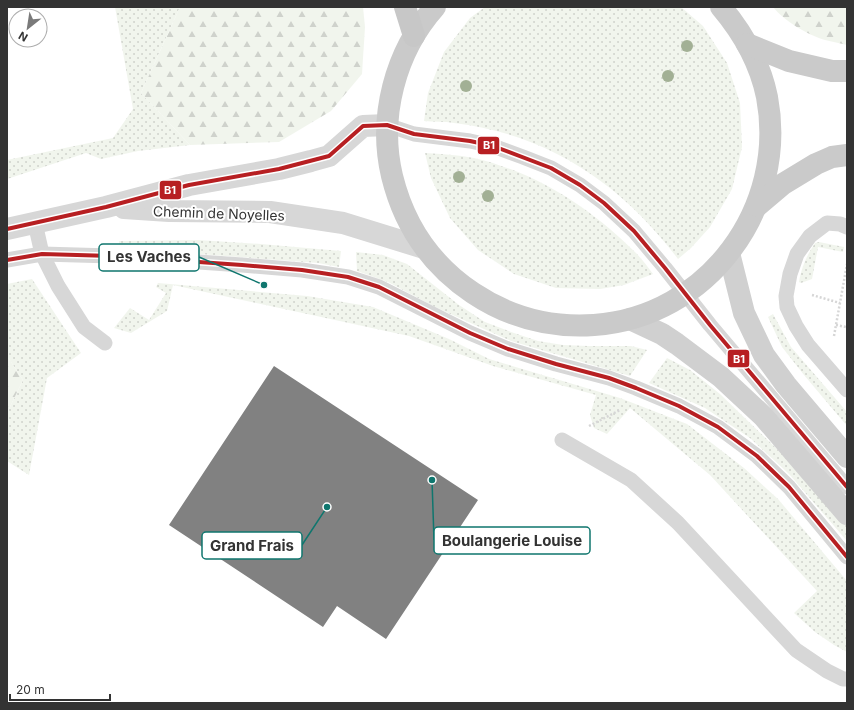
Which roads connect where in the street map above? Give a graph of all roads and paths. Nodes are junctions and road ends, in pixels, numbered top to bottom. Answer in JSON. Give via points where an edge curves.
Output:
{"nodes":[{"id":1,"x":405,"y":7,"type":"edge"},
{"id":2,"x":435,"y":7,"type":"edge"},
{"id":3,"x":721,"y":7,"type":"edge"},
{"id":4,"x":414,"y":36,"type":"junction"},
{"id":5,"x":748,"y":44,"type":"junction"},
{"id":6,"x":847,"y":71,"type":"edge"},
{"id":7,"x":387,"y":125,"type":"junction"},
{"id":8,"x":847,"y":155,"type":"edge"},
{"id":9,"x":106,"y":207,"type":"junction"},
{"id":10,"x":756,"y":207,"type":"junction"},
{"id":11,"x":35,"y":223,"type":"junction"},
{"id":12,"x":847,"y":227,"type":"edge"},
{"id":13,"x":7,"y":229,"type":"edge"},
{"id":14,"x":424,"y":248,"type":"junction"},
{"id":15,"x":729,"y":253,"type":"junction"},
{"id":16,"x":42,"y":254,"type":"junction"},
{"id":17,"x":7,"y":260,"type":"edge"},
{"id":18,"x":847,"y":264,"type":"edge"},
{"id":19,"x":685,"y":294,"type":"junction"},
{"id":20,"x":840,"y":303,"type":"dead end"},
{"id":21,"x":630,"y":319,"type":"junction"},
{"id":22,"x":836,"y":325,"type":"dead end"},
{"id":23,"x":846,"y":327,"type":"edge"},
{"id":24,"x":105,"y":343,"type":"dead end"},
{"id":25,"x":847,"y":390,"type":"edge"},
{"id":26,"x":622,"y":409,"type":"dead end"},
{"id":27,"x":562,"y":440,"type":"joint"},
{"id":28,"x":847,"y":457,"type":"edge"},
{"id":29,"x":847,"y":487,"type":"edge"},
{"id":30,"x":847,"y":514,"type":"edge"},
{"id":31,"x":847,"y":557,"type":"edge"},
{"id":32,"x":847,"y":679,"type":"edge"}],
"edges":[{"from":1,"to":4,"type":"highway"},
{"from":2,"to":4,"type":"main road"},
{"from":3,"to":5,"type":"main road"},
{"from":4,"to":7,"type":"main road","via":[[395,78]]},
{"from":5,"to":6,"type":"main road","via":[[789,62],[832,71]]},
{"from":5,"to":10,"type":"main road","via":[[767,96],[770,125],[765,180]]},
{"from":7,"to":9,"type":"street","name":"Chemin de Noyelles","via":[[363,126],[329,156],[279,169],[189,185]]},
{"from":7,"to":14,"type":"main road","via":[[387,146],[395,190],[402,210]]},
{"from":7,"to":19,"type":"lane","via":[[414,134],[493,146],[552,168],[604,203],[634,231]]},
{"from":8,"to":10,"type":"main road","via":[[832,157],[816,164],[782,184]]},
{"from":9,"to":11,"type":"street","name":"Chemin de Noyelles"},
{"from":9,"to":14,"type":"street","name":"Chemin de Noyelles","via":[[169,211],[270,212],[343,223]]},
{"from":10,"to":15,"type":"main road","via":[[749,223]]},
{"from":11,"to":13,"type":"street","name":"Chemin de Noyelles"},
{"from":11,"to":16,"type":"lane"},
{"from":12,"to":25,"type":"lane","via":[[827,223],[810,236],[797,254],[786,296],[787,307],[808,346]]},
{"from":14,"to":21,"type":"main road","via":[[460,284],[504,311],[528,319],[579,326]]},
{"from":15,"to":19,"type":"main road","via":[[701,282]]},
{"from":15,"to":28,"type":"main road","via":[[744,314],[764,355]]},
{"from":16,"to":17,"type":"lane"},
{"from":16,"to":24,"type":"lane","via":[[58,286],[84,327]]},
{"from":16,"to":31,"type":"lane","via":[[112,256],[302,270],[348,277],[379,287],[470,333],[508,349],[636,388],[679,406],[718,427],[756,456],[789,488]]},
{"from":18,"to":20,"type":"path"},
{"from":19,"to":21,"type":"main road","via":[[668,304]]},
{"from":19,"to":29,"type":"lane"},
{"from":21,"to":30,"type":"main road","via":[[662,334],[721,378],[764,418]]},
{"from":22,"to":23,"type":"path"},
{"from":26,"to":27,"type":"path"},
{"from":27,"to":32,"type":"lane","via":[[631,480],[678,523],[796,650],[827,671]]}]}
